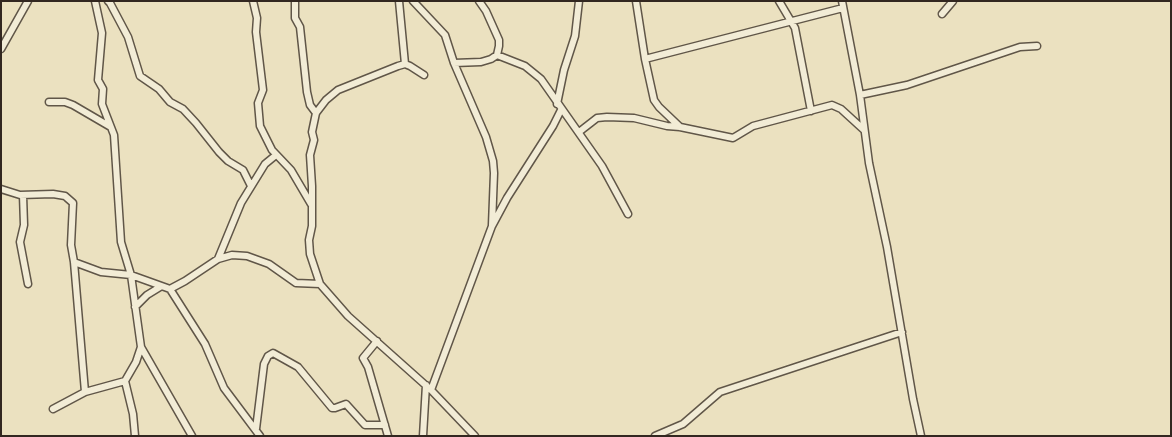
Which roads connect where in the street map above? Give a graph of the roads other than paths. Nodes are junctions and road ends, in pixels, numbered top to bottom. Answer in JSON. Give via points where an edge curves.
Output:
{"nodes":[{"id":1,"x":28,"y":1,"type":"edge"},
{"id":2,"x":95,"y":1,"type":"edge"},
{"id":3,"x":108,"y":1,"type":"edge"},
{"id":4,"x":253,"y":1,"type":"edge"},
{"id":5,"x":295,"y":1,"type":"edge"},
{"id":6,"x":398,"y":1,"type":"edge"},
{"id":7,"x":412,"y":1,"type":"edge"},
{"id":8,"x":479,"y":1,"type":"edge"},
{"id":9,"x":579,"y":1,"type":"edge"},
{"id":10,"x":636,"y":1,"type":"edge"},
{"id":11,"x":778,"y":1,"type":"edge"},
{"id":12,"x":953,"y":1,"type":"edge"},
{"id":13,"x":842,"y":5,"type":"edge"},
{"id":14,"x":942,"y":14,"type":"dead end"},
{"id":15,"x":791,"y":22,"type":"junction"},
{"id":16,"x":1037,"y":46,"type":"dead end"},
{"id":17,"x":1,"y":49,"type":"edge"},
{"id":18,"x":497,"y":54,"type":"junction"},
{"id":19,"x":645,"y":59,"type":"junction"},
{"id":20,"x":454,"y":62,"type":"junction"},
{"id":21,"x":404,"y":64,"type":"junction"},
{"id":22,"x":424,"y":75,"type":"dead end"},
{"id":23,"x":860,"y":95,"type":"junction"},
{"id":24,"x":49,"y":102,"type":"dead end"},
{"id":25,"x":559,"y":107,"type":"junction"},
{"id":26,"x":811,"y":111,"type":"junction"},
{"id":27,"x":316,"y":113,"type":"junction"},
{"id":28,"x":680,"y":126,"type":"junction"},
{"id":29,"x":111,"y":128,"type":"junction"},
{"id":30,"x":864,"y":130,"type":"junction"},
{"id":31,"x":579,"y":132,"type":"junction"},
{"id":32,"x":276,"y":155,"type":"junction"},
{"id":33,"x":251,"y":186,"type":"junction"},
{"id":34,"x":1,"y":189,"type":"edge"},
{"id":35,"x":23,"y":195,"type":"junction"},
{"id":36,"x":312,"y":205,"type":"junction"},
{"id":37,"x":628,"y":214,"type":"dead end"},
{"id":38,"x":492,"y":226,"type":"junction"},
{"id":39,"x":218,"y":259,"type":"junction"},
{"id":40,"x":74,"y":262,"type":"junction"},
{"id":41,"x":132,"y":275,"type":"junction"},
{"id":42,"x":28,"y":284,"type":"dead end"},
{"id":43,"x":320,"y":284,"type":"junction"},
{"id":44,"x":160,"y":286,"type":"junction"},
{"id":45,"x":170,"y":289,"type":"junction"},
{"id":46,"x":135,"y":307,"type":"junction"},
{"id":47,"x":902,"y":332,"type":"junction"},
{"id":48,"x":377,"y":341,"type":"junction"},
{"id":49,"x":141,"y":347,"type":"junction"},
{"id":50,"x":125,"y":381,"type":"junction"},
{"id":51,"x":429,"y":388,"type":"junction"},
{"id":52,"x":85,"y":392,"type":"junction"},
{"id":53,"x":53,"y":409,"type":"dead end"},
{"id":54,"x":385,"y":425,"type":"junction"},
{"id":55,"x":256,"y":429,"type":"junction"},
{"id":56,"x":135,"y":436,"type":"edge"},
{"id":57,"x":192,"y":436,"type":"edge"},
{"id":58,"x":260,"y":436,"type":"edge"},
{"id":59,"x":388,"y":436,"type":"edge"},
{"id":60,"x":422,"y":436,"type":"edge"},
{"id":61,"x":475,"y":436,"type":"edge"},
{"id":62,"x":655,"y":436,"type":"edge"},
{"id":63,"x":921,"y":436,"type":"edge"}],
"edges":[{"from":1,"to":17,"type":"street"},
{"from":2,"to":29,"type":"street","via":[[102,33],[98,80]]},
{"from":3,"to":33,"type":"street","via":[[128,37],[140,76],[180,107],[228,161],[244,170]]},
{"from":4,"to":32,"type":"street","via":[[263,90],[258,103],[259,119],[264,136]]},
{"from":5,"to":27,"type":"street","via":[[307,92]]},
{"from":6,"to":21,"type":"street"},
{"from":7,"to":20,"type":"street","via":[[444,35]]},
{"from":8,"to":18,"type":"street","via":[[499,40]]},
{"from":9,"to":25,"type":"street"},
{"from":10,"to":19,"type":"street"},
{"from":11,"to":15,"type":"street"},
{"from":12,"to":14,"type":"street"},
{"from":13,"to":15,"type":"street"},
{"from":13,"to":23,"type":"street"},
{"from":15,"to":19,"type":"street"},
{"from":15,"to":26,"type":"street","via":[[799,44]]},
{"from":16,"to":23,"type":"street","via":[[1020,47],[907,85]]},
{"from":18,"to":20,"type":"street","via":[[480,62]]},
{"from":18,"to":25,"type":"street","via":[[525,66],[540,79]]},
{"from":19,"to":28,"type":"street","via":[[654,100]]},
{"from":20,"to":38,"type":"street","via":[[490,149],[494,173]]},
{"from":21,"to":22,"type":"street"},
{"from":21,"to":27,"type":"street","via":[[338,90]]},
{"from":23,"to":30,"type":"street"},
{"from":24,"to":29,"type":"street","via":[[73,105]]},
{"from":25,"to":31,"type":"street"},
{"from":25,"to":38,"type":"street","via":[[553,126]]},
{"from":26,"to":28,"type":"street","via":[[753,126],[733,138]]},
{"from":26,"to":30,"type":"street","via":[[836,106]]},
{"from":27,"to":36,"type":"street","via":[[310,155]]},
{"from":28,"to":31,"type":"street","via":[[607,117],[596,119]]},
{"from":29,"to":41,"type":"street","via":[[115,140],[121,242]]},
{"from":30,"to":47,"type":"street"},
{"from":31,"to":37,"type":"street"},
{"from":32,"to":33,"type":"street","via":[[266,162]]},
{"from":32,"to":36,"type":"street","via":[[291,170]]},
{"from":33,"to":39,"type":"street"},
{"from":34,"to":35,"type":"street"},
{"from":35,"to":40,"type":"street","via":[[53,194],[70,199],[73,203],[71,245]]},
{"from":35,"to":42,"type":"street","via":[[24,225],[20,242]]},
{"from":36,"to":43,"type":"street","via":[[310,254]]},
{"from":38,"to":51,"type":"street"},
{"from":39,"to":43,"type":"street","via":[[232,255],[247,256],[269,264],[296,283]]},
{"from":39,"to":45,"type":"street"},
{"from":40,"to":41,"type":"street","via":[[101,272]]},
{"from":40,"to":52,"type":"street"},
{"from":41,"to":44,"type":"street"},
{"from":41,"to":46,"type":"street"},
{"from":43,"to":48,"type":"street","via":[[348,316]]},
{"from":44,"to":45,"type":"street"},
{"from":44,"to":46,"type":"street"},
{"from":45,"to":55,"type":"street","via":[[205,344],[224,388]]},
{"from":46,"to":49,"type":"street"},
{"from":47,"to":62,"type":"street","via":[[720,392],[683,424]]},
{"from":47,"to":63,"type":"street"},
{"from":48,"to":51,"type":"street"},
{"from":48,"to":54,"type":"street","via":[[364,358]]},
{"from":49,"to":50,"type":"street"},
{"from":49,"to":57,"type":"street"},
{"from":50,"to":52,"type":"street"},
{"from":50,"to":56,"type":"street"},
{"from":51,"to":60,"type":"street"},
{"from":51,"to":61,"type":"street"},
{"from":52,"to":53,"type":"street"},
{"from":54,"to":55,"type":"street","via":[[365,425],[346,404],[332,408],[298,367],[273,354],[264,364]]},
{"from":54,"to":59,"type":"street"},
{"from":55,"to":58,"type":"street"}]}
